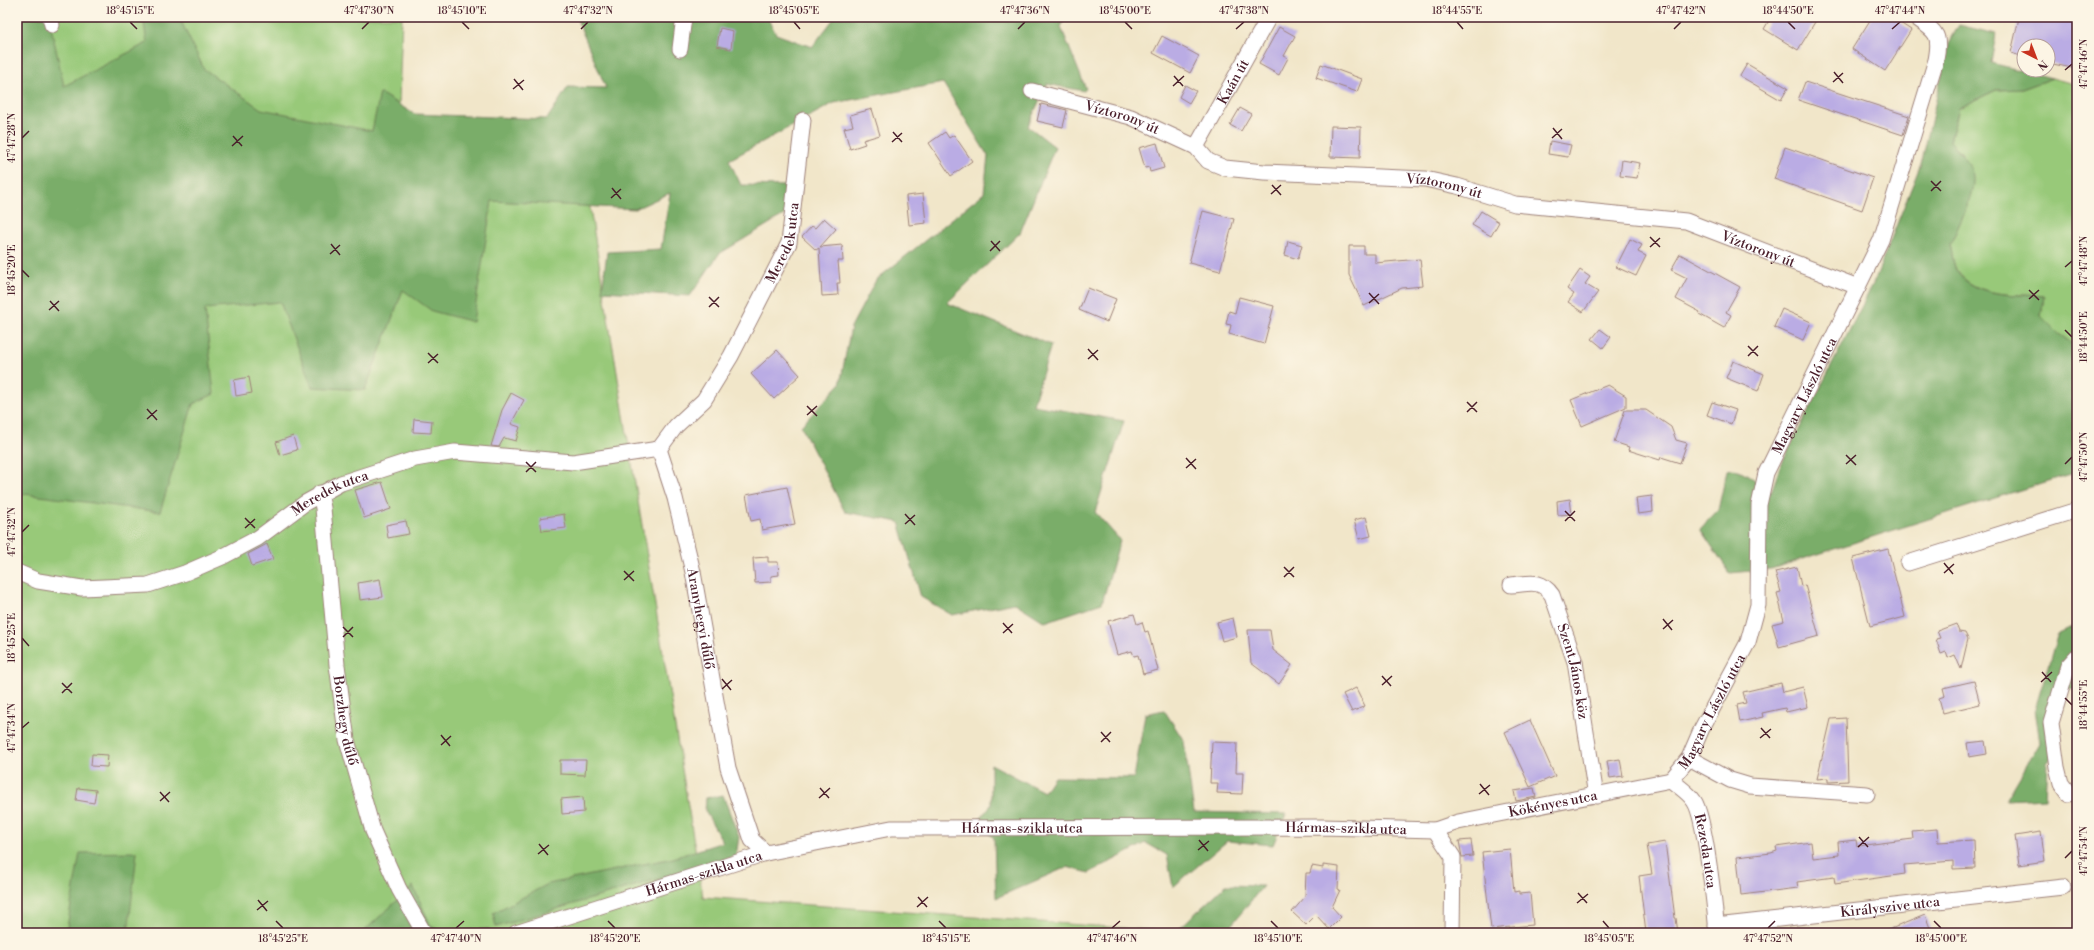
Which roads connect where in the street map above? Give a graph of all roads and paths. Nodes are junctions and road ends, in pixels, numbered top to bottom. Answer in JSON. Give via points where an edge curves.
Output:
{"nodes":[{"id":1,"x":684,"y":17,"type":"edge"},
{"id":2,"x":1269,"y":17,"type":"edge"},
{"id":3,"x":1915,"y":17,"type":"edge"},
{"id":4,"x":680,"y":49,"type":"dead end"},
{"id":5,"x":1032,"y":91,"type":"dead end"},
{"id":6,"x":803,"y":120,"type":"dead end"},
{"id":7,"x":1196,"y":147,"type":"junction"},
{"id":8,"x":1858,"y":287,"type":"junction"},
{"id":9,"x":659,"y":449,"type":"junction"},
{"id":10,"x":320,"y":493,"type":"junction"},
{"id":11,"x":2077,"y":510,"type":"edge"},
{"id":12,"x":1908,"y":563,"type":"dead end"},
{"id":13,"x":17,"y":572,"type":"edge"},
{"id":14,"x":1511,"y":585,"type":"dead end"},
{"id":15,"x":2077,"y":656,"type":"edge"},
{"id":16,"x":1689,"y":758,"type":"junction"},
{"id":17,"x":1672,"y":780,"type":"junction"},
{"id":18,"x":1867,"y":794,"type":"dead end"},
{"id":19,"x":2069,"y":794,"type":"dead end"},
{"id":20,"x":1596,"y":796,"type":"junction"},
{"id":21,"x":1435,"y":830,"type":"junction"},
{"id":22,"x":766,"y":853,"type":"junction"},
{"id":23,"x":2063,"y":888,"type":"dead end"},
{"id":24,"x":1717,"y":930,"type":"edge"},
{"id":25,"x":424,"y":933,"type":"edge"},
{"id":26,"x":516,"y":933,"type":"edge"},
{"id":27,"x":1452,"y":933,"type":"edge"}],
"edges":[{"from":1,"to":4,"type":"street"},
{"from":2,"to":7,"type":"street","name":"Kaán út"},
{"from":3,"to":8,"type":"street","name":"Magyary László utca","via":[[1936,32],[1939,44],[1936,60],[1881,240]]},
{"from":5,"to":7,"type":"street","name":"Víztorony út","via":[[1131,117]]},
{"from":6,"to":9,"type":"street","name":"Meredek utca","via":[[789,243],[731,356],[704,400],[676,426]]},
{"from":7,"to":8,"type":"street","name":"Víztorony út","via":[[1208,160],[1225,168],[1425,180],[1457,186],[1515,204],[1686,221]]},
{"from":8,"to":16,"type":"street","name":"Magyary László utca","via":[[1766,473],[1759,505],[1758,605],[1748,642],[1702,728]]},
{"from":9,"to":10,"type":"street","name":"Meredek utca","via":[[573,462],[455,452],[415,459],[341,483]]},
{"from":9,"to":22,"type":"street","name":"Aranyhegyi dűlő","via":[[694,572],[728,768],[752,840]]},
{"from":10,"to":13,"type":"street","name":"Meredek utca","via":[[258,538],[185,573],[148,585],[82,588],[38,580]]},
{"from":10,"to":25,"type":"street","name":"Borzhegy dűlő","via":[[347,740],[373,831],[399,889]]},
{"from":11,"to":12,"type":"street"},
{"from":14,"to":20,"type":"street","name":"Szent János köz","via":[[1539,583],[1545,585],[1552,595],[1575,662]]},
{"from":15,"to":19,"type":"street","via":[[2068,666],[2051,723],[2061,783]]},
{"from":16,"to":17,"type":"street","name":"Magyary László utca"},
{"from":16,"to":18,"type":"street","via":[[1730,780],[1750,786]]},
{"from":17,"to":20,"type":"street","name":"Kökényes utca"},
{"from":17,"to":24,"type":"street","name":"Rezeda utca","via":[[1694,800],[1698,809]]},
{"from":20,"to":21,"type":"street","name":"Kökényes utca","via":[[1458,822]]},
{"from":21,"to":22,"type":"street","name":"Hármas-szikla utca","via":[[1322,827],[891,828]]},
{"from":21,"to":27,"type":"street","via":[[1453,857]]},
{"from":22,"to":26,"type":"street","name":"Hármas-szikla utca"},
{"from":23,"to":24,"type":"street","name":"Királyszive utca"}]}
